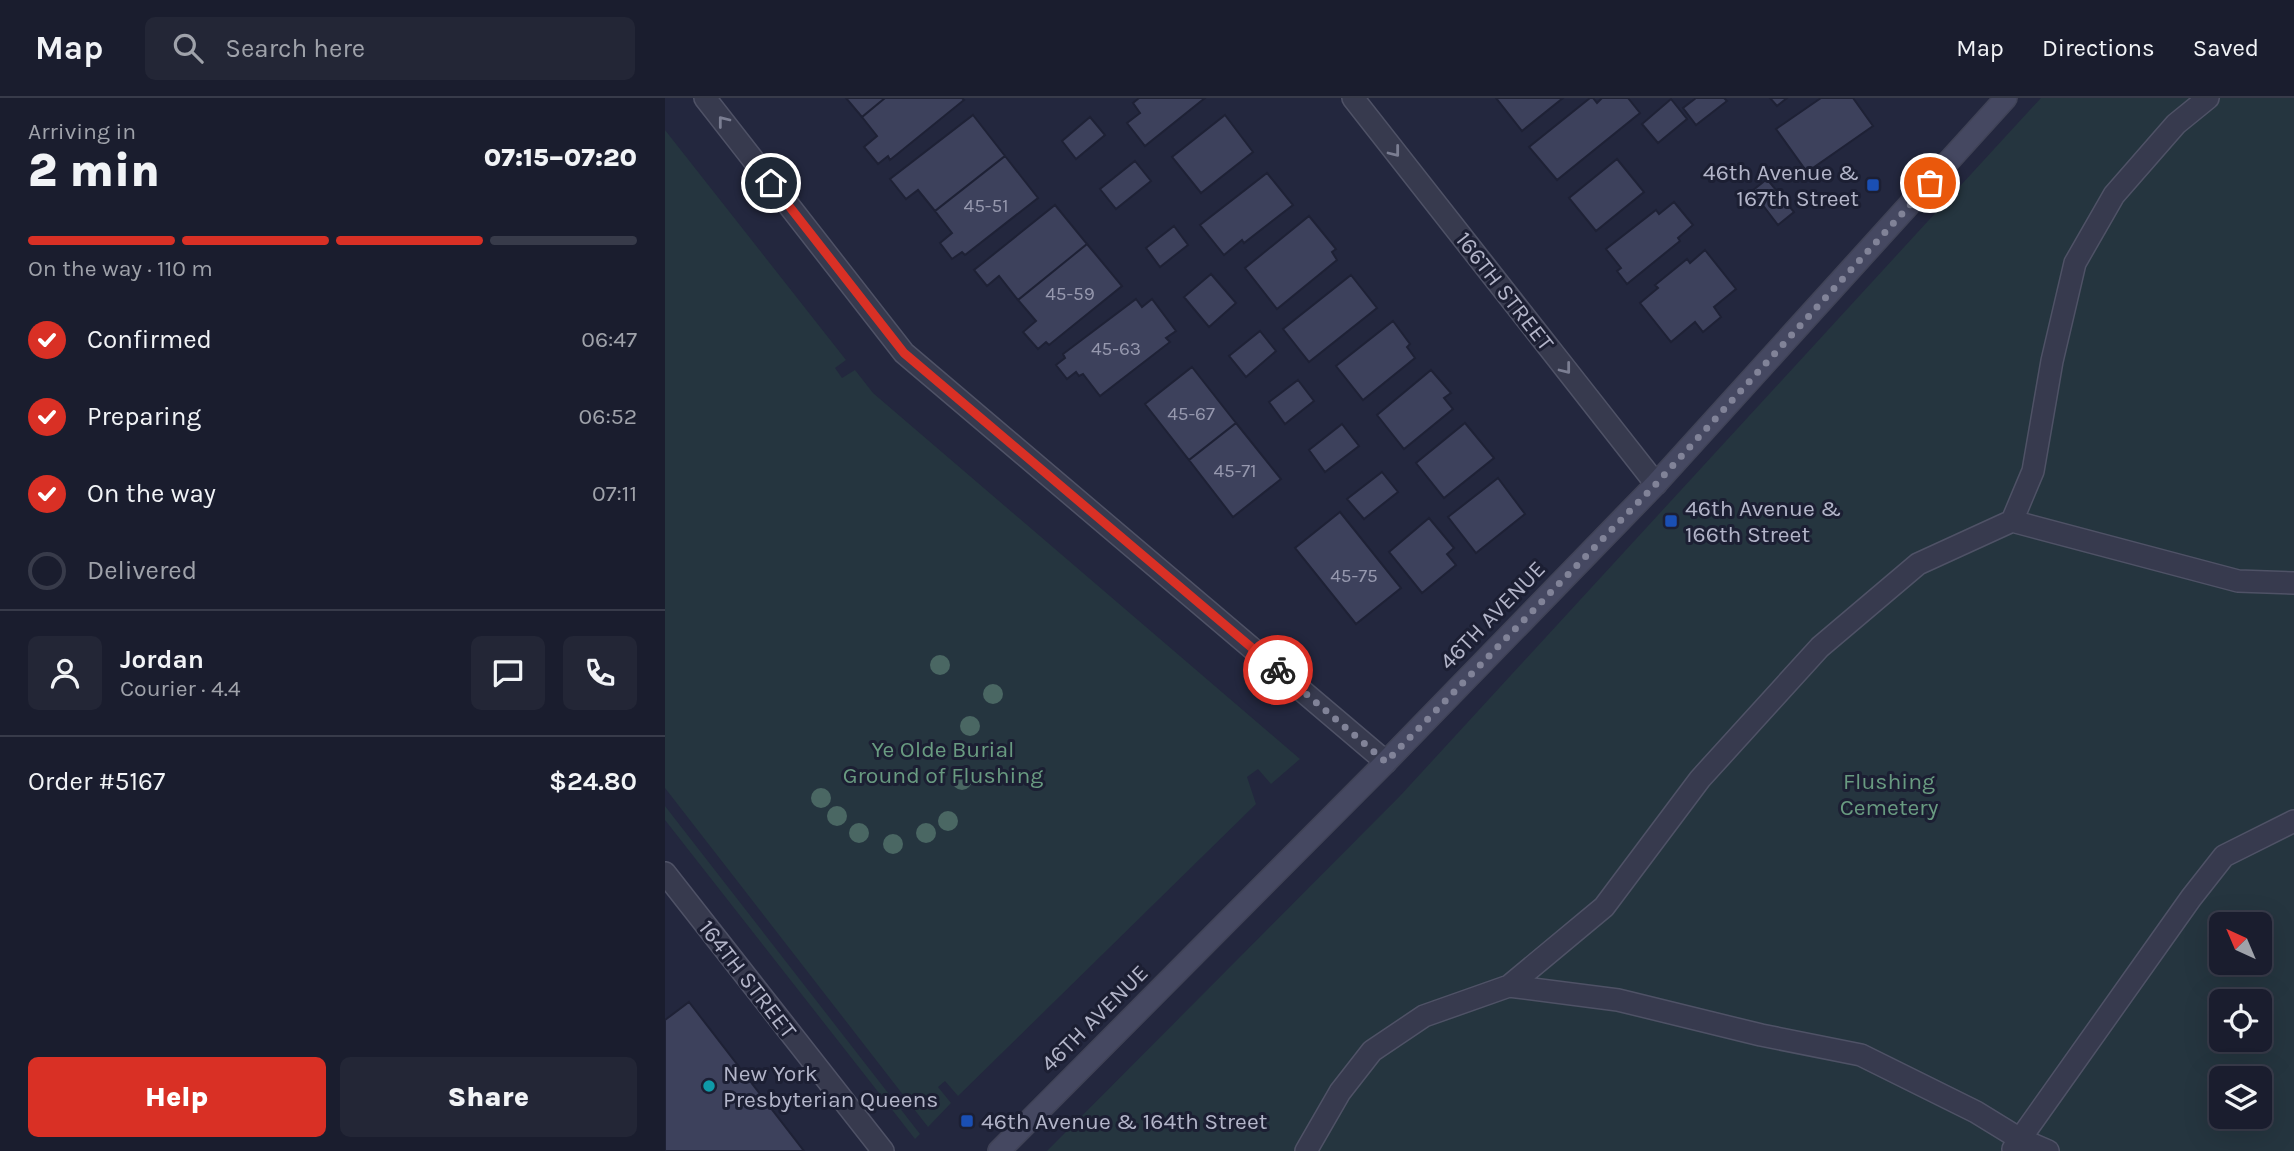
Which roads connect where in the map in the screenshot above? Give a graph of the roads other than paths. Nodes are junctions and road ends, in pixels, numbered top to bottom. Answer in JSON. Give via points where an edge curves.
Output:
{"nodes":[{"id":1,"x":705,"y":98,"type":"edge"},
{"id":2,"x":1353,"y":98,"type":"edge"},
{"id":3,"x":2208,"y":98,"type":"edge"},
{"id":4,"x":2003,"y":99,"type":"edge"},
{"id":5,"x":1656,"y":484,"type":"junction"},
{"id":6,"x":2012,"y":521,"type":"junction"},
{"id":7,"x":2294,"y":583,"type":"edge"},
{"id":8,"x":1386,"y":762,"type":"junction"},
{"id":9,"x":2294,"y":821,"type":"edge"},
{"id":10,"x":665,"y":873,"type":"edge"},
{"id":11,"x":1509,"y":986,"type":"junction"},
{"id":12,"x":2016,"y":1145,"type":"edge"},
{"id":13,"x":883,"y":1151,"type":"edge"},
{"id":14,"x":999,"y":1151,"type":"edge"},
{"id":15,"x":1306,"y":1151,"type":"edge"},
{"id":16,"x":2048,"y":1151,"type":"edge"}],
"edges":[{"from":8,"to":1,"type":"street","one_way":true,"via":[[904,353]]},
{"from":2,"to":5,"type":"street","name":"166TH STREET","one_way":true},
{"from":3,"to":6,"type":"street","via":[[2176,124],[2115,195],[2074,263],[2033,471]]},
{"from":4,"to":5,"type":"street","name":"46TH AVENUE"},
{"from":5,"to":8,"type":"street","name":"46TH AVENUE"},
{"from":6,"to":7,"type":"street","via":[[2238,581]]},
{"from":6,"to":11,"type":"street","via":[[1918,564],[1820,647],[1700,779],[1604,907]]},
{"from":8,"to":14,"type":"street","name":"46TH AVENUE"},
{"from":9,"to":12,"type":"street","via":[[2224,856]]},
{"from":10,"to":13,"type":"street","name":"164TH STREET"},
{"from":11,"to":12,"type":"street","via":[[1618,1000],[1861,1055],[1976,1112]]},
{"from":11,"to":15,"type":"street","via":[[1424,1016],[1372,1051]]},
{"from":12,"to":16,"type":"street"}]}
